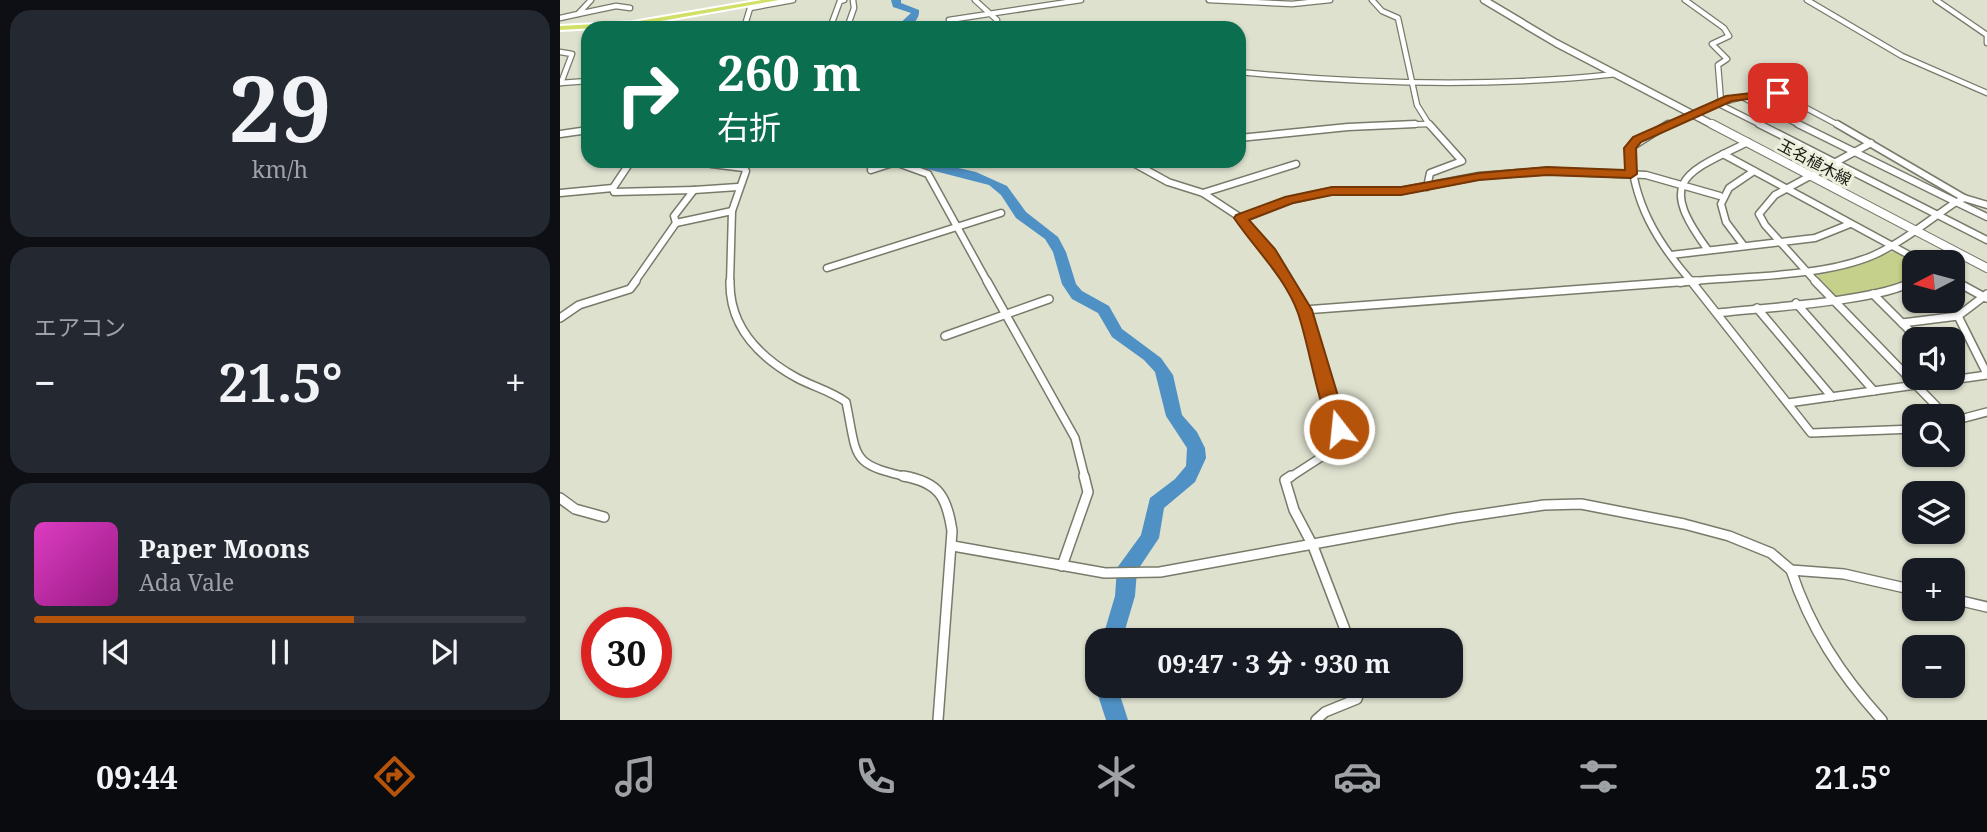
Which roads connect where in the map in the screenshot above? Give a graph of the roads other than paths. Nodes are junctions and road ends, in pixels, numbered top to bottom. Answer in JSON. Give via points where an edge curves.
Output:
{"nodes":[{"id":1,"x":592,"y":0,"type":"edge"},
{"id":2,"x":775,"y":0,"type":"edge"},
{"id":3,"x":793,"y":0,"type":"edge"},
{"id":4,"x":844,"y":0,"type":"edge"},
{"id":5,"x":853,"y":0,"type":"edge"},
{"id":6,"x":1080,"y":0,"type":"edge"},
{"id":7,"x":1209,"y":0,"type":"edge"},
{"id":8,"x":1330,"y":0,"type":"edge"},
{"id":9,"x":1372,"y":0,"type":"edge"},
{"id":10,"x":1483,"y":0,"type":"edge"},
{"id":11,"x":1685,"y":0,"type":"edge"},
{"id":12,"x":1807,"y":0,"type":"edge"},
{"id":13,"x":1936,"y":0,"type":"edge"},
{"id":14,"x":980,"y":2,"type":"edge"},
{"id":15,"x":750,"y":6,"type":"junction"},
{"id":16,"x":630,"y":8,"type":"dead end"},
{"id":17,"x":578,"y":14,"type":"junction"},
{"id":18,"x":993,"y":14,"type":"junction"},
{"id":19,"x":560,"y":18,"type":"edge"},
{"id":20,"x":949,"y":20,"type":"dead end"},
{"id":21,"x":652,"y":21,"type":"edge"},
{"id":22,"x":746,"y":21,"type":"edge"},
{"id":23,"x":833,"y":21,"type":"edge"},
{"id":24,"x":849,"y":21,"type":"edge"},
{"id":25,"x":996,"y":21,"type":"edge"},
{"id":26,"x":581,"y":28,"type":"edge"},
{"id":27,"x":560,"y":29,"type":"edge"},
{"id":28,"x":1987,"y":43,"type":"edge"},
{"id":29,"x":560,"y":52,"type":"edge"},
{"id":30,"x":1246,"y":73,"type":"edge"},
{"id":31,"x":1616,"y":74,"type":"junction"},
{"id":32,"x":1412,"y":80,"type":"junction"},
{"id":33,"x":581,"y":82,"type":"edge"},
{"id":34,"x":560,"y":83,"type":"edge"},
{"id":35,"x":1987,"y":93,"type":"edge"},
{"id":36,"x":1742,"y":97,"type":"junction"},
{"id":37,"x":1719,"y":103,"type":"junction"},
{"id":38,"x":1694,"y":114,"type":"junction"},
{"id":39,"x":1428,"y":124,"type":"junction"},
{"id":40,"x":581,"y":131,"type":"edge"},
{"id":41,"x":560,"y":134,"type":"edge"},
{"id":42,"x":1246,"y":137,"type":"edge"},
{"id":43,"x":1748,"y":142,"type":"junction"},
{"id":44,"x":1871,"y":143,"type":"junction"},
{"id":45,"x":1854,"y":152,"type":"junction"},
{"id":46,"x":1723,"y":154,"type":"junction"},
{"id":47,"x":1834,"y":163,"type":"junction"},
{"id":48,"x":1296,"y":164,"type":"dead end"},
{"id":49,"x":626,"y":168,"type":"edge"},
{"id":50,"x":744,"y":168,"type":"edge"},
{"id":51,"x":912,"y":168,"type":"edge"},
{"id":52,"x":1142,"y":168,"type":"edge"},
{"id":53,"x":1754,"y":171,"type":"junction"},
{"id":54,"x":1631,"y":174,"type":"junction"},
{"id":55,"x":1811,"y":176,"type":"junction"},
{"id":56,"x":1682,"y":184,"type":"junction"},
{"id":57,"x":737,"y":187,"type":"junction"},
{"id":58,"x":1427,"y":187,"type":"junction"},
{"id":59,"x":613,"y":188,"type":"junction"},
{"id":60,"x":1787,"y":189,"type":"junction"},
{"id":61,"x":694,"y":190,"type":"junction"},
{"id":62,"x":560,"y":193,"type":"edge"},
{"id":63,"x":1203,"y":193,"type":"junction"},
{"id":64,"x":1720,"y":196,"type":"junction"},
{"id":65,"x":1964,"y":198,"type":"junction"},
{"id":66,"x":1956,"y":202,"type":"junction"},
{"id":67,"x":1987,"y":205,"type":"edge"},
{"id":68,"x":732,"y":211,"type":"junction"},
{"id":69,"x":1001,"y":213,"type":"dead end"},
{"id":70,"x":1937,"y":215,"type":"junction"},
{"id":71,"x":1987,"y":217,"type":"edge"},
{"id":72,"x":1241,"y":218,"type":"junction"},
{"id":73,"x":676,"y":223,"type":"junction"},
{"id":74,"x":1850,"y":224,"type":"junction"},
{"id":75,"x":958,"y":226,"type":"junction"},
{"id":76,"x":1913,"y":230,"type":"junction"},
{"id":77,"x":1987,"y":240,"type":"edge"},
{"id":78,"x":1780,"y":242,"type":"junction"},
{"id":79,"x":1890,"y":245,"type":"junction"},
{"id":80,"x":1744,"y":246,"type":"junction"},
{"id":81,"x":1709,"y":250,"type":"junction"},
{"id":82,"x":1902,"y":251,"type":"edge"},
{"id":83,"x":1671,"y":255,"type":"junction"},
{"id":84,"x":827,"y":268,"type":"dead end"},
{"id":85,"x":1987,"y":268,"type":"edge"},
{"id":86,"x":1804,"y":269,"type":"junction"},
{"id":87,"x":1693,"y":282,"type":"junction"},
{"id":88,"x":1965,"y":285,"type":"edge"},
{"id":89,"x":1902,"y":287,"type":"edge"},
{"id":90,"x":1873,"y":294,"type":"junction"},
{"id":91,"x":1986,"y":296,"type":"edge"},
{"id":92,"x":1833,"y":298,"type":"junction"},
{"id":93,"x":1049,"y":299,"type":"dead end"},
{"id":94,"x":1796,"y":303,"type":"junction"},
{"id":95,"x":1757,"y":308,"type":"junction"},
{"id":96,"x":1304,"y":310,"type":"junction"},
{"id":97,"x":1718,"y":313,"type":"junction"},
{"id":98,"x":1007,"y":315,"type":"junction"},
{"id":99,"x":1958,"y":316,"type":"junction"},
{"id":100,"x":560,"y":318,"type":"edge"},
{"id":101,"x":1902,"y":323,"type":"junction"},
{"id":102,"x":1906,"y":327,"type":"edge"},
{"id":103,"x":946,"y":336,"type":"dead end"},
{"id":104,"x":1902,"y":369,"type":"edge"},
{"id":105,"x":1987,"y":375,"type":"edge"},
{"id":106,"x":1965,"y":376,"type":"edge"},
{"id":107,"x":1902,"y":387,"type":"edge"},
{"id":108,"x":1922,"y":390,"type":"edge"},
{"id":109,"x":1874,"y":391,"type":"junction"},
{"id":110,"x":1832,"y":397,"type":"junction"},
{"id":111,"x":1788,"y":403,"type":"junction"},
{"id":112,"x":1935,"y":404,"type":"edge"},
{"id":113,"x":1987,"y":412,"type":"edge"},
{"id":114,"x":1965,"y":418,"type":"edge"},
{"id":115,"x":1902,"y":429,"type":"edge"},
{"id":116,"x":560,"y":498,"type":"edge"},
{"id":117,"x":604,"y":517,"type":"dead end"},
{"id":118,"x":953,"y":545,"type":"junction"},
{"id":119,"x":1313,"y":545,"type":"junction"},
{"id":120,"x":1062,"y":566,"type":"junction"},
{"id":121,"x":1791,"y":570,"type":"junction"},
{"id":122,"x":1902,"y":587,"type":"edge"},
{"id":123,"x":1965,"y":602,"type":"edge"},
{"id":124,"x":1987,"y":607,"type":"edge"},
{"id":125,"x":1344,"y":628,"type":"edge"},
{"id":126,"x":1357,"y":698,"type":"edge"},
{"id":127,"x":938,"y":720,"type":"edge"},
{"id":128,"x":1316,"y":720,"type":"edge"},
{"id":129,"x":1882,"y":720,"type":"edge"}],
"edges":[{"from":1,"to":17,"type":"street"},
{"from":2,"to":15,"type":"highway"},
{"from":3,"to":15,"type":"street"},
{"from":4,"to":23,"type":"street"},
{"from":5,"to":24,"type":"street"},
{"from":6,"to":18,"type":"street"},
{"from":7,"to":8,"type":"street","via":[[1292,4]]},
{"from":9,"to":32,"type":"street","via":[[1398,18]]},
{"from":10,"to":31,"type":"main road","name":"玉名植木線"},
{"from":11,"to":37,"type":"street","via":[[1729,36],[1712,44],[1727,59],[1718,65]]},
{"from":12,"to":35,"type":"street","via":[[1892,51]]},
{"from":13,"to":28,"type":"street","via":[[1987,35]]},
{"from":14,"to":18,"type":"street"},
{"from":15,"to":21,"type":"highway"},
{"from":15,"to":22,"type":"street"},
{"from":16,"to":17,"type":"street","via":[[616,6]]},
{"from":17,"to":19,"type":"street"},
{"from":18,"to":20,"type":"street"},
{"from":18,"to":25,"type":"street"},
{"from":26,"to":27,"type":"highway"},
{"from":29,"to":34,"type":"street","via":[[572,54]]},
{"from":30,"to":32,"type":"street","via":[[1332,81]]},
{"from":31,"to":32,"type":"street","via":[[1547,82]]},
{"from":31,"to":38,"type":"main road","name":"玉名植木線"},
{"from":32,"to":39,"type":"street","via":[[1417,105]]},
{"from":33,"to":34,"type":"street"},
{"from":36,"to":37,"type":"street"},
{"from":36,"to":44,"type":"street","via":[[1778,93]]},
{"from":36,"to":45,"type":"street"},
{"from":37,"to":38,"type":"street"},
{"from":37,"to":47,"type":"street"},
{"from":38,"to":43,"type":"main road","name":"玉名植木線"},
{"from":38,"to":54,"type":"street","via":[[1637,139],[1630,148]]},
{"from":39,"to":42,"type":"street"},
{"from":39,"to":58,"type":"street","via":[[1462,161],[1430,173]]},
{"from":40,"to":41,"type":"street"},
{"from":43,"to":46,"type":"street"},
{"from":43,"to":55,"type":"main road","name":"玉名植木線"},
{"from":44,"to":45,"type":"street"},
{"from":44,"to":65,"type":"street"},
{"from":45,"to":47,"type":"street"},
{"from":45,"to":66,"type":"street"},
{"from":46,"to":53,"type":"street"},
{"from":46,"to":56,"type":"street","via":[[1694,170]]},
{"from":47,"to":55,"type":"street"},
{"from":47,"to":70,"type":"street"},
{"from":48,"to":63,"type":"street"},
{"from":49,"to":59,"type":"street"},
{"from":50,"to":57,"type":"street","via":[[747,175]]},
{"from":51,"to":75,"type":"street","via":[[928,174]]},
{"from":52,"to":63,"type":"street"},
{"from":53,"to":60,"type":"street"},
{"from":53,"to":64,"type":"street"},
{"from":54,"to":56,"type":"street"},
{"from":54,"to":58,"type":"street","via":[[1515,173]]},
{"from":54,"to":83,"type":"street","via":[[1650,228]]},
{"from":55,"to":60,"type":"street"},
{"from":55,"to":76,"type":"main road","name":"玉名植木線"},
{"from":56,"to":64,"type":"street"},
{"from":56,"to":81,"type":"street","via":[[1679,202],[1685,220]]},
{"from":57,"to":61,"type":"street"},
{"from":57,"to":68,"type":"street"},
{"from":58,"to":72,"type":"street","via":[[1332,191]]},
{"from":59,"to":61,"type":"street","via":[[614,192]]},
{"from":59,"to":62,"type":"street"},
{"from":60,"to":74,"type":"street"},
{"from":60,"to":78,"type":"street","via":[[1759,214]]},
{"from":61,"to":73,"type":"street","via":[[674,216]]},
{"from":63,"to":72,"type":"street"},
{"from":64,"to":80,"type":"street","via":[[1721,214]]},
{"from":65,"to":66,"type":"street"},
{"from":65,"to":67,"type":"street"},
{"from":66,"to":70,"type":"street"},
{"from":66,"to":71,"type":"street"},
{"from":68,"to":73,"type":"street"},
{"from":68,"to":118,"type":"street","via":[[728,296],[736,324],[790,374],[846,402],[857,455],[866,463],[875,470],[919,478],[938,490]]},
{"from":69,"to":75,"type":"street"},
{"from":70,"to":76,"type":"street"},
{"from":70,"to":77,"type":"street"},
{"from":72,"to":96,"type":"street","via":[[1270,253]]},
{"from":73,"to":100,"type":"street","via":[[630,289],[582,301]]},
{"from":74,"to":78,"type":"street","via":[[1815,238]]},
{"from":74,"to":79,"type":"street"},
{"from":75,"to":84,"type":"street"},
{"from":75,"to":98,"type":"street"},
{"from":76,"to":79,"type":"street"},
{"from":76,"to":85,"type":"main road","name":"玉名植木線"},
{"from":78,"to":80,"type":"street"},
{"from":78,"to":86,"type":"street"},
{"from":79,"to":82,"type":"street"},
{"from":79,"to":86,"type":"street","via":[[1861,260]]},
{"from":80,"to":81,"type":"street"},
{"from":81,"to":83,"type":"street"},
{"from":83,"to":87,"type":"street"},
{"from":86,"to":87,"type":"street"},
{"from":86,"to":92,"type":"street"},
{"from":87,"to":96,"type":"street","via":[[1388,300]]},
{"from":87,"to":97,"type":"street"},
{"from":88,"to":91,"type":"street"},
{"from":89,"to":90,"type":"street"},
{"from":90,"to":92,"type":"street"},
{"from":90,"to":101,"type":"street"},
{"from":91,"to":99,"type":"street"},
{"from":92,"to":94,"type":"street"},
{"from":92,"to":104,"type":"street"},
{"from":93,"to":98,"type":"street"},
{"from":94,"to":95,"type":"street"},
{"from":94,"to":109,"type":"street"},
{"from":95,"to":97,"type":"street"},
{"from":95,"to":110,"type":"street"},
{"from":96,"to":119,"type":"street","via":[[1343,443],[1285,480],[1294,510]]},
{"from":97,"to":111,"type":"street"},
{"from":98,"to":103,"type":"street"},
{"from":98,"to":120,"type":"street","via":[[1075,438],[1088,492]]},
{"from":99,"to":101,"type":"street"},
{"from":99,"to":105,"type":"street"},
{"from":101,"to":102,"type":"street"},
{"from":105,"to":106,"type":"street"},
{"from":107,"to":109,"type":"street"},
{"from":108,"to":112,"type":"street"},
{"from":109,"to":110,"type":"street"},
{"from":110,"to":111,"type":"street"},
{"from":111,"to":115,"type":"street","via":[[1811,433]]},
{"from":113,"to":114,"type":"street"},
{"from":116,"to":117,"type":"street","via":[[575,509]]},
{"from":118,"to":120,"type":"street"},
{"from":118,"to":127,"type":"street"},
{"from":119,"to":120,"type":"street","via":[[1191,569],[1118,574]]},
{"from":119,"to":121,"type":"street","via":[[1456,518],[1581,504],[1729,536],[1771,553]]},
{"from":119,"to":125,"type":"street"},
{"from":121,"to":122,"type":"street"},
{"from":121,"to":129,"type":"street","via":[[1798,594],[1838,669]]},
{"from":123,"to":124,"type":"street"},
{"from":126,"to":128,"type":"street"}]}
